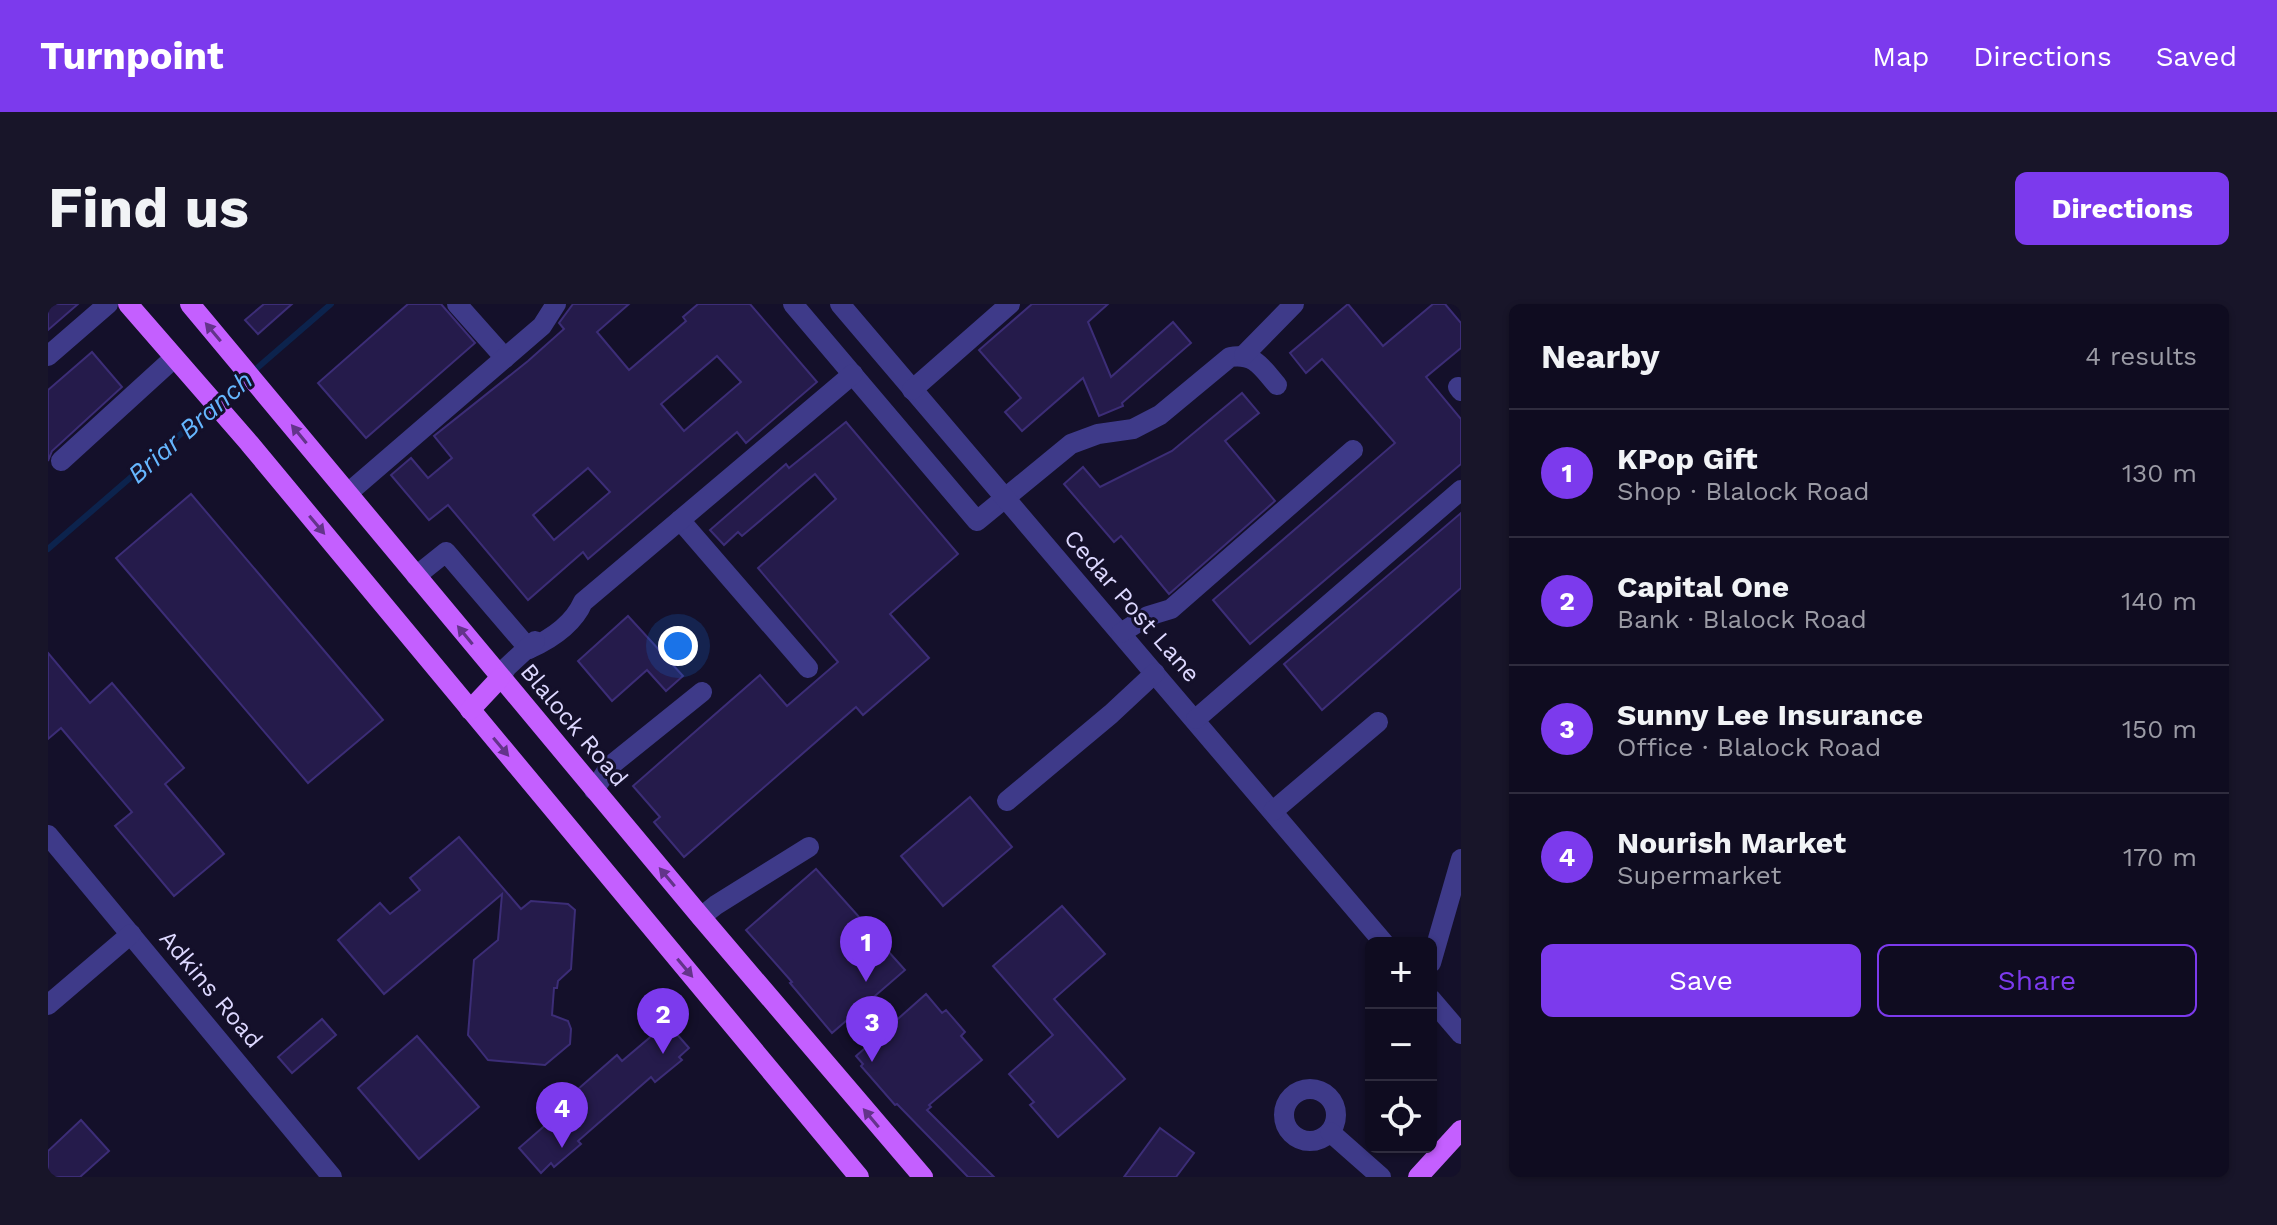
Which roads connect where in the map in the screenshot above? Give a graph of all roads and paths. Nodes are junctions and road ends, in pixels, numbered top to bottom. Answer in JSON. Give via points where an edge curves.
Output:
{"nodes":[{"id":1,"x":108,"y":304,"type":"edge"},
{"id":2,"x":128,"y":304,"type":"edge"},
{"id":3,"x":190,"y":304,"type":"edge"},
{"id":4,"x":457,"y":304,"type":"edge"},
{"id":5,"x":793,"y":304,"type":"edge"},
{"id":6,"x":840,"y":304,"type":"edge"},
{"id":7,"x":1010,"y":304,"type":"edge"},
{"id":8,"x":1294,"y":304,"type":"edge"},
{"id":9,"x":554,"y":305,"type":"edge"},
{"id":10,"x":1244,"y":355,"type":"junction"},
{"id":11,"x":48,"y":356,"type":"edge"},
{"id":12,"x":174,"y":358,"type":"junction"},
{"id":13,"x":505,"y":358,"type":"junction"},
{"id":14,"x":853,"y":374,"type":"junction"},
{"id":15,"x":1277,"y":385,"type":"dead end"},
{"id":16,"x":912,"y":390,"type":"junction"},
{"id":17,"x":1353,"y":450,"type":"dead end"},
{"id":18,"x":61,"y":461,"type":"dead end"},
{"id":19,"x":1461,"y":490,"type":"edge"},
{"id":20,"x":348,"y":493,"type":"junction"},
{"id":21,"x":1006,"y":499,"type":"junction"},
{"id":22,"x":680,"y":520,"type":"junction"},
{"id":23,"x":416,"y":576,"type":"junction"},
{"id":24,"x":1121,"y":633,"type":"junction"},
{"id":25,"x":529,"y":649,"type":"junction"},
{"id":26,"x":808,"y":668,"type":"dead end"},
{"id":27,"x":1155,"y":673,"type":"junction"},
{"id":28,"x":500,"y":678,"type":"junction"},
{"id":29,"x":702,"y":692,"type":"dead end"},
{"id":30,"x":470,"y":710,"type":"junction"},
{"id":31,"x":1196,"y":719,"type":"junction"},
{"id":32,"x":1378,"y":722,"type":"dead end"},
{"id":33,"x":594,"y":790,"type":"junction"},
{"id":34,"x":1007,"y":801,"type":"dead end"},
{"id":35,"x":1273,"y":811,"type":"junction"},
{"id":36,"x":48,"y":835,"type":"edge"},
{"id":37,"x":809,"y":847,"type":"dead end"},
{"id":38,"x":1461,"y":859,"type":"edge"},
{"id":39,"x":701,"y":917,"type":"junction"},
{"id":40,"x":131,"y":934,"type":"junction"},
{"id":41,"x":1379,"y":937,"type":"edge"},
{"id":42,"x":1437,"y":939,"type":"edge"},
{"id":43,"x":48,"y":1005,"type":"edge"},
{"id":44,"x":1437,"y":1006,"type":"edge"},
{"id":45,"x":1461,"y":1034,"type":"edge"},
{"id":46,"x":1461,"y":1130,"type":"edge"},
{"id":47,"x":1330,"y":1132,"type":"dead end"},
{"id":48,"x":332,"y":1177,"type":"edge"},
{"id":49,"x":859,"y":1177,"type":"edge"},
{"id":50,"x":923,"y":1177,"type":"edge"},
{"id":51,"x":1381,"y":1177,"type":"edge"},
{"id":52,"x":1418,"y":1177,"type":"edge"}],
"edges":[{"from":1,"to":11,"type":"street"},
{"from":2,"to":12,"type":"main road"},
{"from":20,"to":3,"type":"main road","name":"Blalock Road","one_way":true},
{"from":4,"to":13,"type":"street"},
{"from":5,"to":14,"type":"street"},
{"from":6,"to":16,"type":"street","name":"Cedar Post Lane"},
{"from":7,"to":16,"type":"street"},
{"from":8,"to":10,"type":"street"},
{"from":9,"to":13,"type":"street","via":[[542,326]]},
{"from":10,"to":15,"type":"street"},
{"from":10,"to":21,"type":"street","via":[[1230,357],[1160,415],[1133,429],[1071,444]]},
{"from":12,"to":18,"type":"street"},
{"from":12,"to":30,"type":"main road","one_way":true},
{"from":13,"to":20,"type":"street"},
{"from":14,"to":21,"type":"street","via":[[977,521]]},
{"from":14,"to":22,"type":"street"},
{"from":16,"to":21,"type":"street","name":"Cedar Post Lane"},
{"from":17,"to":24,"type":"street","via":[[1171,609]]},
{"from":19,"to":31,"type":"street"},
{"from":20,"to":23,"type":"main road","name":"Blalock Road"},
{"from":21,"to":24,"type":"street","name":"Cedar Post Lane"},
{"from":22,"to":25,"type":"street","via":[[583,602],[571,605]]},
{"from":22,"to":26,"type":"street"},
{"from":23,"to":25,"type":"street","via":[[446,552]]},
{"from":28,"to":23,"type":"main road","name":"Blalock Road","one_way":true},
{"from":24,"to":27,"type":"street","name":"Cedar Post Lane"},
{"from":25,"to":28,"type":"street"},
{"from":27,"to":31,"type":"street","name":"Cedar Post Lane"},
{"from":27,"to":34,"type":"street"},
{"from":28,"to":30,"type":"main road"},
{"from":28,"to":33,"type":"main road","name":"Blalock Road"},
{"from":29,"to":33,"type":"street","via":[[610,766]]},
{"from":30,"to":49,"type":"main road","one_way":true},
{"from":31,"to":35,"type":"street","name":"Cedar Post Lane"},
{"from":32,"to":35,"type":"street"},
{"from":39,"to":33,"type":"main road","name":"Blalock Road","one_way":true},
{"from":35,"to":41,"type":"street","name":"Cedar Post Lane"},
{"from":36,"to":40,"type":"street","name":"Adkins Road"},
{"from":37,"to":39,"type":"street"},
{"from":38,"to":42,"type":"street"},
{"from":50,"to":39,"type":"main road","name":"Blalock Road","one_way":true},
{"from":40,"to":43,"type":"street"},
{"from":40,"to":48,"type":"street","name":"Adkins Road"},
{"from":44,"to":45,"type":"street"},
{"from":46,"to":52,"type":"main road"},
{"from":47,"to":51,"type":"street"}]}
